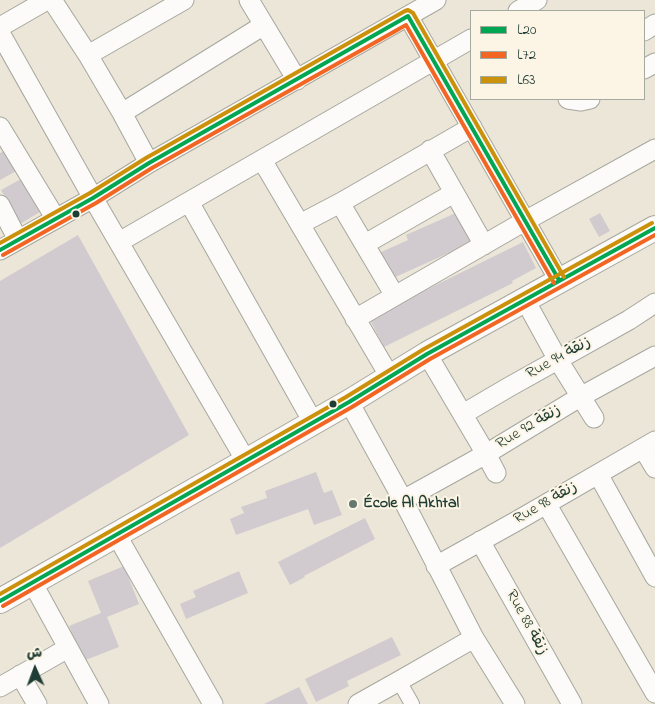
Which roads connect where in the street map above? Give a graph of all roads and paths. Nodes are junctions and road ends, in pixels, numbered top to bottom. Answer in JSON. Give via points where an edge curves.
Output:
{"nodes":[{"id":1,"x":47,"y":0,"type":"edge"},
{"id":2,"x":52,"y":0,"type":"edge"},
{"id":3,"x":184,"y":0,"type":"edge"},
{"id":4,"x":249,"y":0,"type":"edge"},
{"id":5,"x":537,"y":0,"type":"edge"},
{"id":6,"x":431,"y":1,"type":"edge"},
{"id":7,"x":520,"y":10,"type":"edge"},
{"id":8,"x":408,"y":16,"type":"junction"},
{"id":9,"x":264,"y":25,"type":"junction"},
{"id":10,"x":0,"y":27,"type":"edge"},
{"id":11,"x":0,"y":33,"type":"edge"},
{"id":12,"x":470,"y":40,"type":"edge"},
{"id":13,"x":88,"y":55,"type":"junction"},
{"id":14,"x":434,"y":61,"type":"junction"},
{"id":15,"x":296,"y":80,"type":"junction"},
{"id":16,"x":122,"y":113,"type":"junction"},
{"id":17,"x":472,"y":127,"type":"junction"},
{"id":18,"x":2,"y":136,"type":"edge"},
{"id":19,"x":655,"y":149,"type":"edge"},
{"id":20,"x":430,"y":150,"type":"junction"},
{"id":21,"x":262,"y":160,"type":"junction"},
{"id":22,"x":149,"y":163,"type":"junction"},
{"id":23,"x":454,"y":193,"type":"junction"},
{"id":24,"x":93,"y":198,"type":"junction"},
{"id":25,"x":189,"y":202,"type":"junction"},
{"id":26,"x":340,"y":203,"type":"junction"},
{"id":27,"x":0,"y":205,"type":"edge"},
{"id":28,"x":56,"y":219,"type":"junction"},
{"id":29,"x":525,"y":221,"type":"junction"},
{"id":30,"x":300,"y":224,"type":"junction"},
{"id":31,"x":655,"y":229,"type":"edge"},
{"id":32,"x":18,"y":240,"type":"junction"},
{"id":33,"x":119,"y":242,"type":"junction"},
{"id":34,"x":365,"y":244,"type":"junction"},
{"id":35,"x":484,"y":245,"type":"junction"},
{"id":36,"x":0,"y":250,"type":"edge"},
{"id":37,"x":560,"y":280,"type":"junction"},
{"id":38,"x":395,"y":296,"type":"junction"},
{"id":39,"x":525,"y":300,"type":"junction"},
{"id":40,"x":655,"y":303,"type":"edge"},
{"id":41,"x":355,"y":319,"type":"junction"},
{"id":42,"x":428,"y":354,"type":"junction"},
{"id":43,"x":655,"y":356,"type":"edge"},
{"id":44,"x":558,"y":360,"type":"junction"},
{"id":45,"x":390,"y":377,"type":"junction"},
{"id":46,"x":580,"y":397,"type":"junction"},
{"id":47,"x":349,"y":402,"type":"junction"},
{"id":48,"x":463,"y":414,"type":"junction"},
{"id":49,"x":594,"y":418,"type":"dead end"},
{"id":50,"x":313,"y":422,"type":"junction"},
{"id":51,"x":649,"y":445,"type":"edge"},
{"id":52,"x":486,"y":454,"type":"junction"},
{"id":53,"x":246,"y":461,"type":"junction"},
{"id":54,"x":655,"y":468,"type":"edge"},
{"id":55,"x":496,"y":473,"type":"dead end"},
{"id":56,"x":598,"y":474,"type":"junction"},
{"id":57,"x":403,"y":500,"type":"junction"},
{"id":58,"x":546,"y":505,"type":"junction"},
{"id":59,"x":116,"y":534,"type":"junction"},
{"id":60,"x":480,"y":541,"type":"junction"},
{"id":61,"x":436,"y":566,"type":"junction"},
{"id":62,"x":655,"y":577,"type":"edge"},
{"id":63,"x":32,"y":582,"type":"junction"},
{"id":64,"x":0,"y":601,"type":"edge"},
{"id":65,"x":474,"y":638,"type":"junction"},
{"id":66,"x":68,"y":648,"type":"junction"},
{"id":67,"x":20,"y":675,"type":"junction"},
{"id":68,"x":399,"y":682,"type":"junction"},
{"id":69,"x":0,"y":687,"type":"edge"},
{"id":70,"x":654,"y":695,"type":"edge"},
{"id":71,"x":37,"y":704,"type":"edge"},
{"id":72,"x":99,"y":704,"type":"edge"},
{"id":73,"x":213,"y":704,"type":"edge"},
{"id":74,"x":358,"y":704,"type":"edge"},
{"id":75,"x":412,"y":704,"type":"edge"},
{"id":76,"x":515,"y":704,"type":"edge"},
{"id":77,"x":572,"y":704,"type":"edge"}],
"edges":[{"from":1,"to":10,"type":"street"},
{"from":2,"to":13,"type":"street"},
{"from":3,"to":13,"type":"street"},
{"from":4,"to":9,"type":"street"},
{"from":5,"to":7,"type":"street"},
{"from":6,"to":8,"type":"street"},
{"from":8,"to":14,"type":"street"},
{"from":8,"to":15,"type":"street"},
{"from":9,"to":15,"type":"street"},
{"from":9,"to":16,"type":"street"},
{"from":11,"to":24,"type":"street"},
{"from":12,"to":14,"type":"street"},
{"from":13,"to":16,"type":"street"},
{"from":14,"to":17,"type":"street"},
{"from":14,"to":21,"type":"street"},
{"from":15,"to":22,"type":"street"},
{"from":16,"to":22,"type":"street"},
{"from":17,"to":20,"type":"street"},
{"from":17,"to":29,"type":"street"},
{"from":18,"to":28,"type":"street"},
{"from":19,"to":29,"type":"street"},
{"from":20,"to":23,"type":"street"},
{"from":20,"to":26,"type":"street"},
{"from":21,"to":25,"type":"street"},
{"from":21,"to":30,"type":"street"},
{"from":22,"to":24,"type":"street"},
{"from":23,"to":34,"type":"street"},
{"from":23,"to":35,"type":"street"},
{"from":24,"to":28,"type":"street"},
{"from":24,"to":33,"type":"street"},
{"from":25,"to":33,"type":"street"},
{"from":25,"to":50,"type":"street"},
{"from":26,"to":30,"type":"street"},
{"from":26,"to":34,"type":"street"},
{"from":27,"to":32,"type":"street"},
{"from":28,"to":32,"type":"street"},
{"from":29,"to":35,"type":"street"},
{"from":29,"to":37,"type":"street"},
{"from":30,"to":41,"type":"street"},
{"from":31,"to":37,"type":"street"},
{"from":32,"to":36,"type":"street"},
{"from":33,"to":53,"type":"street"},
{"from":34,"to":38,"type":"street"},
{"from":35,"to":38,"type":"street"},
{"from":37,"to":39,"type":"street"},
{"from":38,"to":41,"type":"street"},
{"from":39,"to":42,"type":"street"},
{"from":39,"to":44,"type":"street"},
{"from":40,"to":44,"type":"street","name":"Rue 94 زنقة"},
{"from":41,"to":45,"type":"street"},
{"from":42,"to":45,"type":"street"},
{"from":42,"to":48,"type":"street"},
{"from":43,"to":46,"type":"street","name":"Rue 92 زنقة"},
{"from":44,"to":46,"type":"street"},
{"from":44,"to":48,"type":"street","name":"Rue 94 زنقة"},
{"from":45,"to":47,"type":"street"},
{"from":46,"to":49,"type":"street"},
{"from":46,"to":52,"type":"street","name":"Rue 92 زنقة"},
{"from":47,"to":50,"type":"street"},
{"from":47,"to":57,"type":"street"},
{"from":48,"to":52,"type":"street"},
{"from":50,"to":53,"type":"street"},
{"from":51,"to":54,"type":"street"},
{"from":51,"to":56,"type":"street","name":"Rue 98 زنقة"},
{"from":52,"to":55,"type":"street"},
{"from":52,"to":57,"type":"street","name":"Rue 92 زنقة"},
{"from":53,"to":59,"type":"street"},
{"from":56,"to":58,"type":"street","name":"Rue 98 زنقة"},
{"from":56,"to":62,"type":"street"},
{"from":57,"to":61,"type":"street"},
{"from":58,"to":60,"type":"street","name":"Rue 98 زنقة"},
{"from":58,"to":70,"type":"street"},
{"from":59,"to":63,"type":"street"},
{"from":59,"to":73,"type":"street"},
{"from":60,"to":61,"type":"street","name":"Rue 98 زنقة"},
{"from":60,"to":77,"type":"street","name":"Rue 88 زنقة"},
{"from":61,"to":65,"type":"street"},
{"from":63,"to":64,"type":"street"},
{"from":63,"to":66,"type":"street"},
{"from":65,"to":68,"type":"street"},
{"from":65,"to":76,"type":"street"},
{"from":66,"to":67,"type":"street"},
{"from":66,"to":72,"type":"street"},
{"from":67,"to":69,"type":"street"},
{"from":67,"to":71,"type":"street"},
{"from":68,"to":74,"type":"street"},
{"from":68,"to":75,"type":"street"}]}
